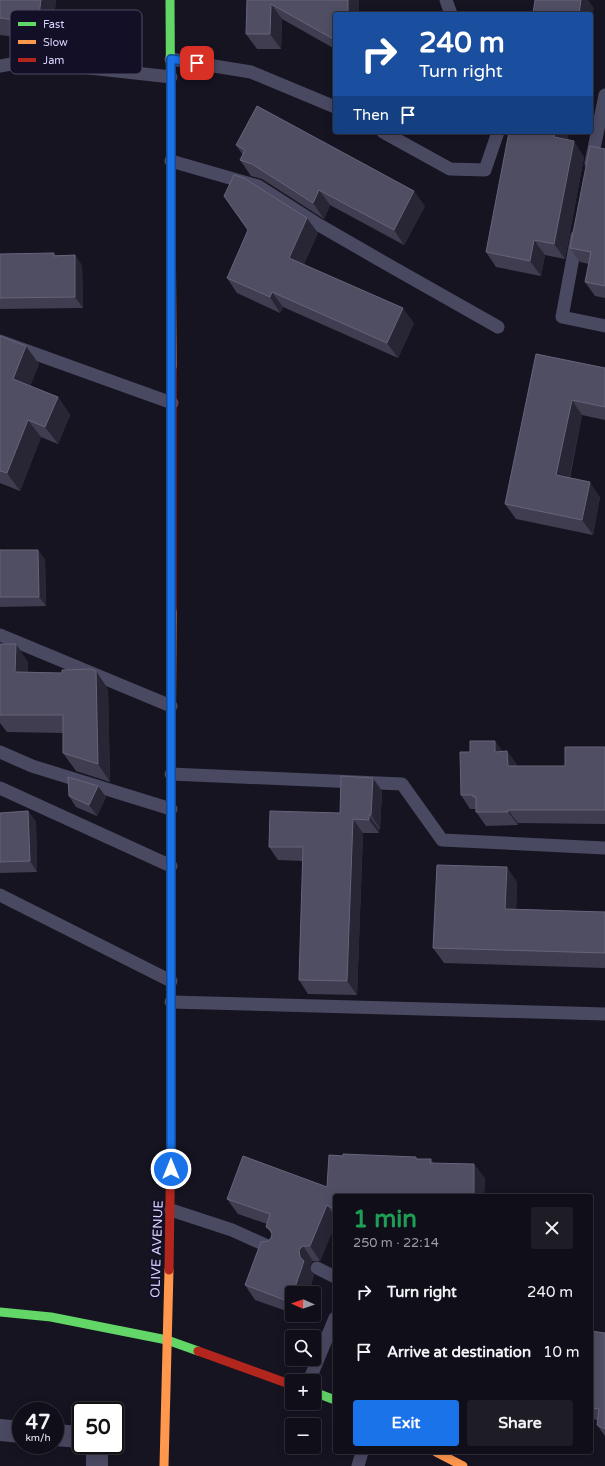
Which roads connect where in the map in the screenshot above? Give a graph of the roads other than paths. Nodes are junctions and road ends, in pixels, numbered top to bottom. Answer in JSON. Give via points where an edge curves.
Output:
{"nodes":[{"id":1,"x":170,"y":0,"type":"edge"},
{"id":2,"x":446,"y":0,"type":"edge"},
{"id":3,"x":451,"y":12,"type":"edge"},
{"id":4,"x":171,"y":59,"type":"junction"},
{"id":5,"x":10,"y":64,"type":"edge"},
{"id":6,"x":0,"y":66,"type":"edge"},
{"id":7,"x":142,"y":74,"type":"edge"},
{"id":8,"x":170,"y":77,"type":"junction"},
{"id":9,"x":605,"y":95,"type":"edge"},
{"id":10,"x":333,"y":106,"type":"edge"},
{"id":11,"x":387,"y":134,"type":"edge"},
{"id":12,"x":497,"y":134,"type":"edge"},
{"id":13,"x":171,"y":161,"type":"junction"},
{"id":14,"x":588,"y":178,"type":"edge"},
{"id":15,"x":579,"y":223,"type":"edge"},
{"id":16,"x":605,"y":326,"type":"edge"},
{"id":17,"x":498,"y":327,"type":"dead end"},
{"id":18,"x":0,"y":341,"type":"edge"},
{"id":19,"x":172,"y":403,"type":"junction"},
{"id":20,"x":0,"y":635,"type":"edge"},
{"id":21,"x":171,"y":706,"type":"junction"},
{"id":22,"x":0,"y":752,"type":"edge"},
{"id":23,"x":171,"y":774,"type":"junction"},
{"id":24,"x":0,"y":788,"type":"edge"},
{"id":25,"x":171,"y":809,"type":"junction"},
{"id":26,"x":605,"y":848,"type":"edge"},
{"id":27,"x":171,"y":866,"type":"junction"},
{"id":28,"x":0,"y":895,"type":"edge"},
{"id":29,"x":171,"y":981,"type":"junction"},
{"id":30,"x":171,"y":1002,"type":"junction"},
{"id":31,"x":605,"y":1014,"type":"edge"},
{"id":32,"x":170,"y":1210,"type":"junction"},
{"id":33,"x":274,"y":1249,"type":"edge"},
{"id":34,"x":317,"y":1268,"type":"dead end"},
{"id":35,"x":333,"y":1276,"type":"edge"},
{"id":36,"x":0,"y":1312,"type":"edge"},
{"id":37,"x":333,"y":1323,"type":"edge"},
{"id":38,"x":167,"y":1340,"type":"junction"},
{"id":39,"x":312,"y":1374,"type":"edge"},
{"id":40,"x":285,"y":1382,"type":"edge"},
{"id":41,"x":321,"y":1395,"type":"edge"},
{"id":42,"x":333,"y":1399,"type":"edge"},
{"id":43,"x":0,"y":1430,"type":"edge"},
{"id":44,"x":12,"y":1431,"type":"edge"},
{"id":45,"x":98,"y":1454,"type":"edge"},
{"id":46,"x":361,"y":1454,"type":"edge"},
{"id":47,"x":440,"y":1454,"type":"edge"},
{"id":48,"x":97,"y":1466,"type":"edge"},
{"id":49,"x":164,"y":1466,"type":"edge"},
{"id":50,"x":358,"y":1466,"type":"edge"},
{"id":51,"x":463,"y":1466,"type":"edge"}],
"edges":[{"from":1,"to":4,"type":"main road","name":"OLIVE AVENUE"},
{"from":2,"to":3,"type":"lane"},
{"from":4,"to":8,"type":"main road","name":"OLIVE AVENUE"},
{"from":4,"to":10,"type":"lane","via":[[251,72]]},
{"from":5,"to":6,"type":"lane"},
{"from":7,"to":8,"type":"lane"},
{"from":8,"to":13,"type":"main road","name":"OLIVE AVENUE"},
{"from":9,"to":14,"type":"lane"},
{"from":11,"to":12,"type":"lane","via":[[450,169],[484,170]]},
{"from":13,"to":17,"type":"lane","via":[[258,186],[358,248]]},
{"from":13,"to":19,"type":"main road","name":"OLIVE AVENUE"},
{"from":15,"to":16,"type":"lane","via":[[562,317]]},
{"from":18,"to":19,"type":"lane"},
{"from":19,"to":21,"type":"main road","name":"OLIVE AVENUE"},
{"from":20,"to":21,"type":"lane"},
{"from":21,"to":23,"type":"main road","name":"OLIVE AVENUE"},
{"from":22,"to":25,"type":"lane","via":[[32,766]]},
{"from":23,"to":25,"type":"main road","name":"OLIVE AVENUE"},
{"from":23,"to":26,"type":"lane","via":[[402,784],[442,840]]},
{"from":24,"to":27,"type":"lane"},
{"from":25,"to":27,"type":"main road","name":"OLIVE AVENUE"},
{"from":27,"to":29,"type":"main road","name":"OLIVE AVENUE"},
{"from":28,"to":29,"type":"lane"},
{"from":29,"to":30,"type":"main road","name":"OLIVE AVENUE"},
{"from":30,"to":31,"type":"lane"},
{"from":30,"to":32,"type":"main road","name":"OLIVE AVENUE"},
{"from":32,"to":33,"type":"lane","via":[[232,1230]]},
{"from":32,"to":38,"type":"main road","name":"OLIVE AVENUE"},
{"from":34,"to":35,"type":"lane"},
{"from":36,"to":38,"type":"main road","via":[[51,1317]]},
{"from":37,"to":39,"type":"lane"},
{"from":38,"to":40,"type":"main road"},
{"from":38,"to":49,"type":"main road","name":"OLIVE AVENUE"},
{"from":41,"to":42,"type":"main road"},
{"from":43,"to":44,"type":"street"},
{"from":45,"to":48,"type":"street"},
{"from":46,"to":50,"type":"lane"},
{"from":47,"to":51,"type":"main road"}]}
